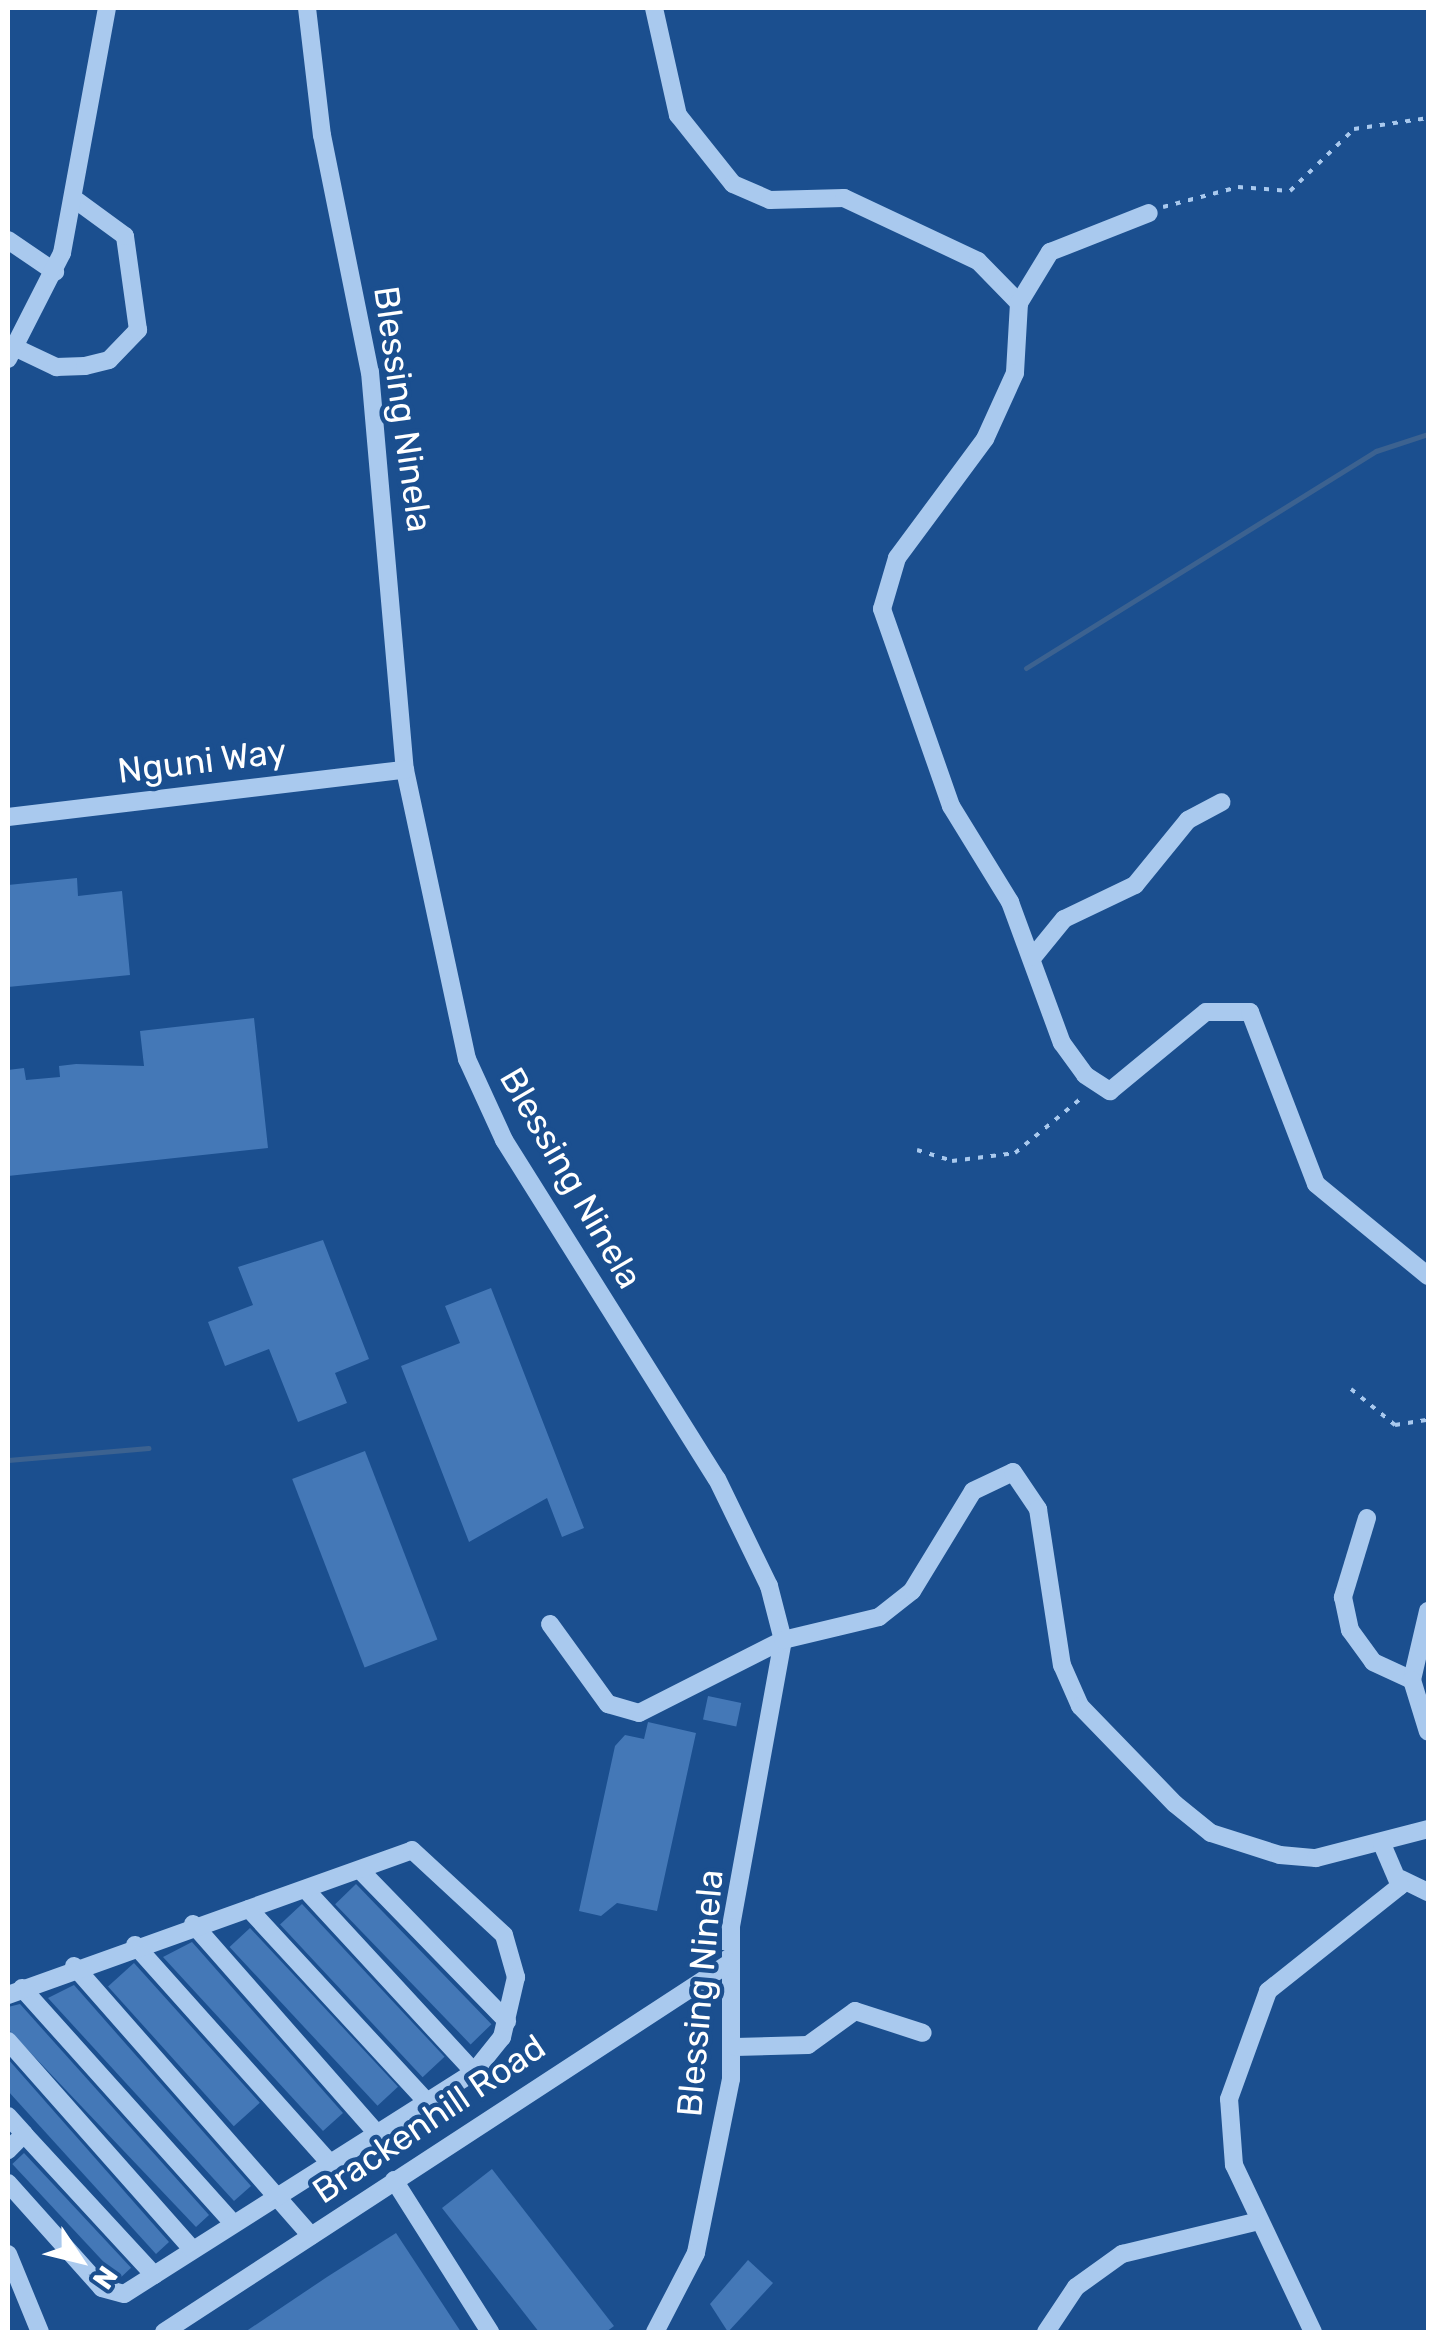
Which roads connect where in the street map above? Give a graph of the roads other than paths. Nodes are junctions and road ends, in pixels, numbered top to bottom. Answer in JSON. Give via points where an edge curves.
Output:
{"nodes":[{"id":1,"x":107,"y":8,"type":"edge"},
{"id":2,"x":308,"y":8,"type":"edge"},
{"id":3,"x":654,"y":8,"type":"edge"},
{"id":4,"x":72,"y":198,"type":"junction"},
{"id":5,"x":1149,"y":212,"type":"road end"},
{"id":6,"x":8,"y":240,"type":"edge"},
{"id":7,"x":55,"y":272,"type":"junction"},
{"id":8,"x":1020,"y":303,"type":"junction"},
{"id":9,"x":11,"y":353,"type":"edge"},
{"id":10,"x":405,"y":770,"type":"junction"},
{"id":11,"x":1222,"y":802,"type":"dead end"},
{"id":12,"x":8,"y":818,"type":"edge"},
{"id":13,"x":1033,"y":957,"type":"junction"},
{"id":14,"x":1428,"y":1276,"type":"edge"},
{"id":15,"x":1368,"y":1518,"type":"dead end"},
{"id":16,"x":1428,"y":1611,"type":"edge"},
{"id":17,"x":550,"y":1624,"type":"dead end"},
{"id":18,"x":784,"y":1640,"type":"junction"},
{"id":19,"x":1412,"y":1680,"type":"junction"},
{"id":20,"x":1428,"y":1732,"type":"edge"},
{"id":21,"x":1428,"y":1829,"type":"edge"},
{"id":22,"x":1382,"y":1844,"type":"junction"},
{"id":23,"x":360,"y":1870,"type":"junction"},
{"id":24,"x":1401,"y":1879,"type":"junction"},
{"id":25,"x":306,"y":1890,"type":"junction"},
{"id":26,"x":1428,"y":1892,"type":"edge"},
{"id":27,"x":249,"y":1909,"type":"junction"},
{"id":28,"x":193,"y":1924,"type":"junction"},
{"id":29,"x":135,"y":1945,"type":"junction"},
{"id":30,"x":731,"y":1962,"type":"junction"},
{"id":31,"x":74,"y":1966,"type":"junction"},
{"id":32,"x":15,"y":1992,"type":"edge"},
{"id":33,"x":507,"y":2020,"type":"junction"},
{"id":34,"x":924,"y":2033,"type":"dead end"},
{"id":35,"x":8,"y":2041,"type":"edge"},
{"id":36,"x":735,"y":2047,"type":"junction"},
{"id":37,"x":474,"y":2072,"type":"junction"},
{"id":38,"x":426,"y":2101,"type":"junction"},
{"id":39,"x":8,"y":2116,"type":"edge"},
{"id":40,"x":376,"y":2132,"type":"junction"},
{"id":41,"x":24,"y":2134,"type":"junction"},
{"id":42,"x":8,"y":2150,"type":"edge"},
{"id":43,"x":328,"y":2160,"type":"junction"},
{"id":44,"x":394,"y":2180,"type":"junction"},
{"id":45,"x":8,"y":2183,"type":"edge"},
{"id":46,"x":280,"y":2190,"type":"junction"},
{"id":47,"x":1260,"y":2221,"type":"junction"},
{"id":48,"x":232,"y":2222,"type":"junction"},
{"id":49,"x":311,"y":2236,"type":"junction"},
{"id":50,"x":192,"y":2249,"type":"junction"},
{"id":51,"x":8,"y":2254,"type":"edge"},
{"id":52,"x":154,"y":2275,"type":"junction"},
{"id":53,"x":174,"y":2330,"type":"edge"},
{"id":54,"x":40,"y":2332,"type":"edge"},
{"id":55,"x":490,"y":2332,"type":"edge"},
{"id":56,"x":655,"y":2332,"type":"edge"},
{"id":57,"x":1046,"y":2332,"type":"edge"},
{"id":58,"x":1314,"y":2332,"type":"edge"}],
"edges":[{"from":1,"to":4,"type":"street"},
{"from":2,"to":10,"type":"street","name":"Blessing Ninela","via":[[322,135],[370,372]]},
{"from":3,"to":8,"type":"street","via":[[678,114],[733,184],[770,200],[844,198],[978,261]]},
{"from":4,"to":7,"type":"street"},
{"from":4,"to":9,"type":"street","via":[[125,236],[138,330],[117,354],[85,366],[56,368]]},
{"from":5,"to":8,"type":"street","via":[[1050,252]]},
{"from":6,"to":7,"type":"street"},
{"from":7,"to":9,"type":"street"},
{"from":8,"to":13,"type":"street","via":[[1014,372],[992,422],[896,558],[882,609],[951,806]]},
{"from":10,"to":12,"type":"street","name":"Nguni Way"},
{"from":10,"to":18,"type":"street","name":"Blessing Ninela","via":[[467,1058],[504,1140],[717,1479],[769,1586]]},
{"from":11,"to":13,"type":"street","via":[[1188,820],[1135,885],[1064,919]]},
{"from":13,"to":14,"type":"street","via":[[1062,1043],[1094,1084],[1123,1086],[1206,1012],[1250,1012],[1316,1184]]},
{"from":15,"to":19,"type":"street","via":[[1343,1597],[1350,1630],[1374,1662]]},
{"from":16,"to":19,"type":"street"},
{"from":17,"to":18,"type":"street","via":[[608,1704],[639,1713]]},
{"from":18,"to":22,"type":"street","via":[[879,1618],[912,1591],[972,1491],[1013,1472],[1038,1509],[1062,1664],[1097,1732],[1211,1834],[1246,1850],[1316,1858]]},
{"from":18,"to":30,"type":"street","name":"Blessing Ninela"},
{"from":19,"to":20,"type":"street"},
{"from":21,"to":22,"type":"street"},
{"from":22,"to":24,"type":"street"},
{"from":23,"to":25,"type":"street"},
{"from":23,"to":33,"type":"street"},
{"from":23,"to":33,"type":"street","via":[[412,1850],[480,1910],[515,1958]]},
{"from":24,"to":26,"type":"street"},
{"from":24,"to":47,"type":"street","via":[[1395,1893],[1296,1963],[1249,2025],[1228,2128]]},
{"from":25,"to":27,"type":"street"},
{"from":25,"to":37,"type":"street"},
{"from":27,"to":28,"type":"street"},
{"from":27,"to":38,"type":"street"},
{"from":28,"to":29,"type":"street"},
{"from":28,"to":40,"type":"street"},
{"from":29,"to":31,"type":"street"},
{"from":29,"to":43,"type":"street"},
{"from":30,"to":36,"type":"street","name":"Blessing Ninela"},
{"from":30,"to":44,"type":"street","name":"Brackenhill Road"},
{"from":31,"to":32,"type":"street"},
{"from":31,"to":46,"type":"street"},
{"from":32,"to":48,"type":"street"},
{"from":33,"to":37,"type":"street"},
{"from":34,"to":36,"type":"street","via":[[855,2011],[808,2045]]},
{"from":35,"to":50,"type":"street"},
{"from":36,"to":56,"type":"street","name":"Blessing Ninela","via":[[696,2253]]},
{"from":37,"to":38,"type":"street"},
{"from":38,"to":40,"type":"street"},
{"from":39,"to":41,"type":"street"},
{"from":40,"to":43,"type":"street"},
{"from":41,"to":42,"type":"street"},
{"from":41,"to":52,"type":"street"},
{"from":43,"to":46,"type":"street"},
{"from":44,"to":49,"type":"street","name":"Brackenhill Road"},
{"from":44,"to":55,"type":"street"},
{"from":45,"to":52,"type":"street","via":[[110,2295]]},
{"from":46,"to":48,"type":"street"},
{"from":46,"to":49,"type":"street"},
{"from":47,"to":57,"type":"street","via":[[1122,2254],[1076,2287]]},
{"from":47,"to":58,"type":"street"},
{"from":48,"to":50,"type":"street"},
{"from":49,"to":53,"type":"street","name":"Brackenhill Road"},
{"from":50,"to":52,"type":"street"},
{"from":51,"to":54,"type":"street"}]}
